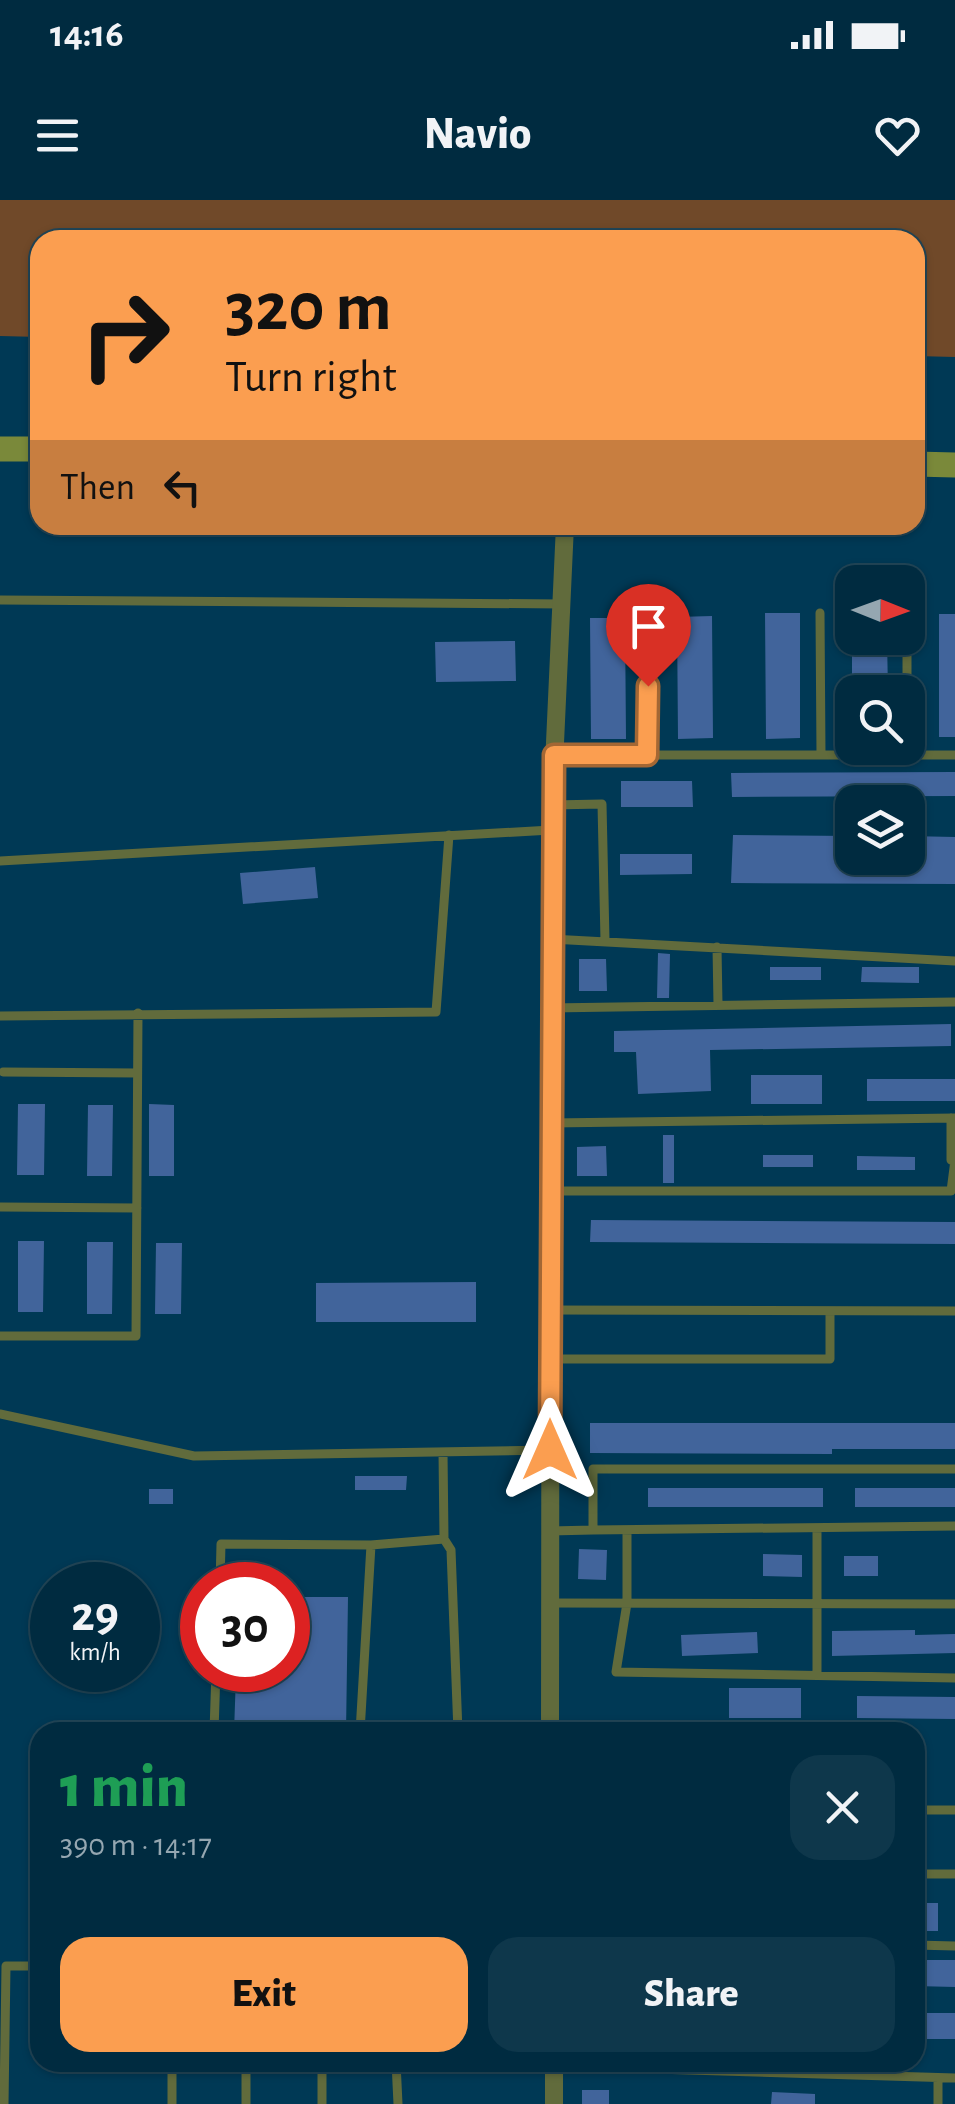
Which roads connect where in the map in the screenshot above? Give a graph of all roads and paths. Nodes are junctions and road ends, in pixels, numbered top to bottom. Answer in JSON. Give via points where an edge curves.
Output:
{"nodes":[{"id":1,"x":0,"y":448,"type":"edge"},
{"id":2,"x":30,"y":449,"type":"edge"},
{"id":3,"x":925,"y":464,"type":"edge"},
{"id":4,"x":955,"y":465,"type":"edge"},
{"id":5,"x":565,"y":535,"type":"edge"},
{"id":6,"x":0,"y":600,"type":"edge"},
{"id":7,"x":562,"y":604,"type":"junction"},
{"id":8,"x":820,"y":613,"type":"dead end"},
{"id":9,"x":648,"y":616,"type":"dead end"},
{"id":10,"x":925,"y":752,"type":"edge"},
{"id":11,"x":835,"y":754,"type":"edge"},
{"id":12,"x":955,"y":754,"type":"edge"},
{"id":13,"x":554,"y":755,"type":"junction"},
{"id":14,"x":647,"y":755,"type":"junction"},
{"id":15,"x":821,"y":755,"type":"junction"},
{"id":16,"x":552,"y":805,"type":"junction"},
{"id":17,"x":551,"y":830,"type":"junction"},
{"id":18,"x":448,"y":835,"type":"junction"},
{"id":19,"x":0,"y":861,"type":"edge"},
{"id":20,"x":550,"y":938,"type":"junction"},
{"id":21,"x":605,"y":941,"type":"junction"},
{"id":22,"x":717,"y":948,"type":"junction"},
{"id":23,"x":955,"y":961,"type":"edge"},
{"id":24,"x":955,"y":1002,"type":"edge"},
{"id":25,"x":718,"y":1005,"type":"junction"},
{"id":26,"x":550,"y":1008,"type":"junction"},
{"id":27,"x":138,"y":1013,"type":"junction"},
{"id":28,"x":0,"y":1016,"type":"edge"},
{"id":29,"x":3,"y":1072,"type":"dead end"},
{"id":30,"x":137,"y":1073,"type":"junction"},
{"id":31,"x":953,"y":1118,"type":"edge"},
{"id":32,"x":550,"y":1123,"type":"junction"},
{"id":33,"x":953,"y":1160,"type":"edge"},
{"id":34,"x":550,"y":1192,"type":"junction"},
{"id":35,"x":0,"y":1207,"type":"edge"},
{"id":36,"x":137,"y":1208,"type":"junction"},
{"id":37,"x":550,"y":1310,"type":"junction"},
{"id":38,"x":830,"y":1311,"type":"junction"},
{"id":39,"x":955,"y":1311,"type":"edge"},
{"id":40,"x":0,"y":1336,"type":"edge"},
{"id":41,"x":550,"y":1359,"type":"junction"},
{"id":42,"x":0,"y":1414,"type":"edge"},
{"id":43,"x":550,"y":1450,"type":"junction"},
{"id":44,"x":444,"y":1452,"type":"junction"},
{"id":45,"x":955,"y":1470,"type":"edge"},
{"id":46,"x":955,"y":1526,"type":"edge"},
{"id":47,"x":817,"y":1528,"type":"junction"},
{"id":48,"x":593,"y":1530,"type":"junction"},
{"id":49,"x":627,"y":1530,"type":"junction"},
{"id":50,"x":550,"y":1531,"type":"junction"},
{"id":51,"x":444,"y":1540,"type":"junction"},
{"id":52,"x":371,"y":1545,"type":"junction"},
{"id":53,"x":221,"y":1562,"type":"edge"},
{"id":54,"x":550,"y":1603,"type":"junction"},
{"id":55,"x":627,"y":1603,"type":"junction"},
{"id":56,"x":817,"y":1603,"type":"junction"},
{"id":57,"x":955,"y":1604,"type":"edge"},
{"id":58,"x":817,"y":1675,"type":"junction"},
{"id":59,"x":955,"y":1678,"type":"edge"},
{"id":60,"x":215,"y":1692,"type":"edge"},
{"id":61,"x":214,"y":1722,"type":"edge"},
{"id":62,"x":361,"y":1722,"type":"edge"},
{"id":63,"x":458,"y":1722,"type":"edge"},
{"id":64,"x":550,"y":1722,"type":"edge"},
{"id":65,"x":925,"y":1810,"type":"edge"},
{"id":66,"x":955,"y":1810,"type":"edge"},
{"id":67,"x":925,"y":1874,"type":"edge"},
{"id":68,"x":955,"y":1874,"type":"edge"},
{"id":69,"x":925,"y":1945,"type":"edge"},
{"id":70,"x":955,"y":1946,"type":"edge"},
{"id":71,"x":30,"y":1966,"type":"edge"},
{"id":72,"x":172,"y":2072,"type":"edge"},
{"id":73,"x":246,"y":2072,"type":"edge"},
{"id":74,"x":322,"y":2072,"type":"edge"},
{"id":75,"x":396,"y":2072,"type":"edge"},
{"id":76,"x":554,"y":2072,"type":"edge"},
{"id":77,"x":773,"y":2072,"type":"edge"},
{"id":78,"x":938,"y":2078,"type":"junction"},
{"id":79,"x":955,"y":2078,"type":"edge"},
{"id":80,"x":4,"y":2104,"type":"edge"},
{"id":81,"x":172,"y":2104,"type":"edge"},
{"id":82,"x":246,"y":2104,"type":"edge"},
{"id":83,"x":322,"y":2104,"type":"edge"},
{"id":84,"x":398,"y":2104,"type":"edge"},
{"id":85,"x":554,"y":2104,"type":"edge"},
{"id":86,"x":938,"y":2104,"type":"edge"}],
"edges":[{"from":1,"to":2,"type":"main road"},
{"from":3,"to":4,"type":"main road"},
{"from":5,"to":7,"type":"street"},
{"from":6,"to":7,"type":"lane"},
{"from":7,"to":13,"type":"street"},
{"from":8,"to":15,"type":"lane"},
{"from":9,"to":14,"type":"lane"},
{"from":10,"to":12,"type":"lane"},
{"from":11,"to":15,"type":"lane"},
{"from":13,"to":14,"type":"lane"},
{"from":13,"to":16,"type":"street"},
{"from":14,"to":15,"type":"lane"},
{"from":16,"to":17,"type":"street"},
{"from":16,"to":21,"type":"lane","via":[[602,804]]},
{"from":17,"to":18,"type":"lane"},
{"from":17,"to":20,"type":"street"},
{"from":18,"to":19,"type":"lane"},
{"from":18,"to":27,"type":"lane","via":[[436,1012]]},
{"from":20,"to":21,"type":"lane"},
{"from":20,"to":26,"type":"street"},
{"from":21,"to":22,"type":"lane"},
{"from":22,"to":23,"type":"lane"},
{"from":22,"to":25,"type":"lane"},
{"from":24,"to":25,"type":"lane"},
{"from":25,"to":26,"type":"lane"},
{"from":26,"to":32,"type":"street"},
{"from":27,"to":28,"type":"lane"},
{"from":27,"to":30,"type":"lane"},
{"from":29,"to":30,"type":"lane"},
{"from":30,"to":36,"type":"lane"},
{"from":31,"to":32,"type":"lane"},
{"from":31,"to":33,"type":"lane"},
{"from":32,"to":34,"type":"street"},
{"from":33,"to":34,"type":"lane","via":[[951,1191]]},
{"from":34,"to":37,"type":"street"},
{"from":35,"to":36,"type":"lane"},
{"from":36,"to":40,"type":"lane","via":[[136,1336]]},
{"from":37,"to":38,"type":"lane"},
{"from":37,"to":41,"type":"street"},
{"from":38,"to":39,"type":"lane"},
{"from":38,"to":41,"type":"lane","via":[[830,1359]]},
{"from":41,"to":43,"type":"street"},
{"from":42,"to":44,"type":"lane","via":[[194,1456]]},
{"from":43,"to":44,"type":"lane"},
{"from":43,"to":50,"type":"street"},
{"from":44,"to":51,"type":"lane"},
{"from":45,"to":48,"type":"lane","via":[[593,1469]]},
{"from":46,"to":47,"type":"lane"},
{"from":47,"to":49,"type":"lane"},
{"from":47,"to":56,"type":"lane"},
{"from":48,"to":49,"type":"lane"},
{"from":48,"to":50,"type":"lane"},
{"from":49,"to":55,"type":"lane"},
{"from":50,"to":54,"type":"street"},
{"from":51,"to":52,"type":"lane"},
{"from":51,"to":63,"type":"lane","via":[[451,1550]]},
{"from":52,"to":53,"type":"lane","via":[[222,1544]]},
{"from":52,"to":62,"type":"lane"},
{"from":54,"to":55,"type":"lane"},
{"from":54,"to":64,"type":"street"},
{"from":55,"to":56,"type":"lane"},
{"from":55,"to":58,"type":"lane","via":[[616,1672]]},
{"from":56,"to":57,"type":"lane"},
{"from":56,"to":58,"type":"lane"},
{"from":58,"to":59,"type":"lane"},
{"from":60,"to":61,"type":"lane"},
{"from":65,"to":66,"type":"lane"},
{"from":67,"to":68,"type":"lane"},
{"from":69,"to":70,"type":"lane"},
{"from":71,"to":80,"type":"lane","via":[[6,1966]]},
{"from":72,"to":81,"type":"lane"},
{"from":73,"to":82,"type":"lane"},
{"from":74,"to":83,"type":"lane"},
{"from":75,"to":84,"type":"lane"},
{"from":76,"to":85,"type":"street"},
{"from":77,"to":78,"type":"lane"},
{"from":78,"to":79,"type":"lane"},
{"from":78,"to":86,"type":"lane"}]}
